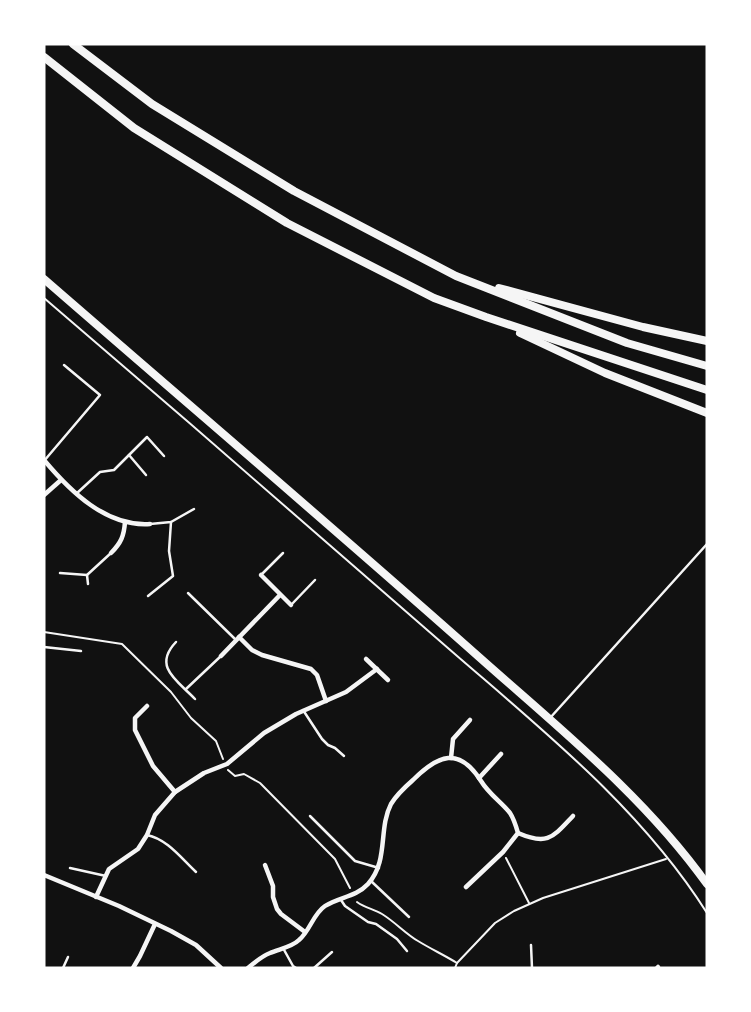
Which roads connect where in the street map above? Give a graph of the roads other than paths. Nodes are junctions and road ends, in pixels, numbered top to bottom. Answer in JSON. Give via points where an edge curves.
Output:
{"nodes":[{"id":1,"x":73,"y":44,"type":"edge"},
{"id":2,"x":44,"y":57,"type":"edge"},
{"id":3,"x":456,"y":276,"type":"junction"},
{"id":4,"x":44,"y":279,"type":"edge"},
{"id":5,"x":486,"y":317,"type":"junction"},
{"id":6,"x":707,"y":341,"type":"edge"},
{"id":7,"x":64,"y":365,"type":"dead end"},
{"id":8,"x":707,"y":366,"type":"edge"},
{"id":9,"x":707,"y":390,"type":"edge"},
{"id":10,"x":707,"y":413,"type":"edge"},
{"id":11,"x":129,"y":455,"type":"junction"},
{"id":12,"x":164,"y":456,"type":"dead end"},
{"id":13,"x":44,"y":461,"type":"edge"},
{"id":14,"x":146,"y":475,"type":"dead end"},
{"id":15,"x":61,"y":480,"type":"junction"},
{"id":16,"x":76,"y":494,"type":"junction"},
{"id":17,"x":44,"y":495,"type":"edge"},
{"id":18,"x":194,"y":509,"type":"dead end"},
{"id":19,"x":125,"y":522,"type":"junction"},
{"id":20,"x":171,"y":522,"type":"junction"},
{"id":21,"x":150,"y":524,"type":"joint"},
{"id":22,"x":707,"y":544,"type":"edge"},
{"id":23,"x":111,"y":553,"type":"joint"},
{"id":24,"x":283,"y":553,"type":"dead end"},
{"id":25,"x":60,"y":573,"type":"dead end"},
{"id":26,"x":87,"y":575,"type":"junction"},
{"id":27,"x":261,"y":575,"type":"joint"},
{"id":28,"x":315,"y":580,"type":"dead end"},
{"id":29,"x":88,"y":584,"type":"dead end"},
{"id":30,"x":188,"y":593,"type":"dead end"},
{"id":31,"x":280,"y":595,"type":"junction"},
{"id":32,"x":148,"y":596,"type":"dead end"},
{"id":33,"x":291,"y":605,"type":"joint"},
{"id":34,"x":238,"y":639,"type":"junction"},
{"id":35,"x":176,"y":642,"type":"dead end"},
{"id":36,"x":44,"y":647,"type":"edge"},
{"id":37,"x":81,"y":651,"type":"dead end"},
{"id":38,"x":220,"y":656,"type":"joint"},
{"id":39,"x":366,"y":659,"type":"dead end"},
{"id":40,"x":377,"y":669,"type":"junction"},
{"id":41,"x":388,"y":680,"type":"dead end"},
{"id":42,"x":186,"y":689,"type":"junction"},
{"id":43,"x":195,"y":699,"type":"dead end"},
{"id":44,"x":326,"y":701,"type":"junction"},
{"id":45,"x":147,"y":706,"type":"dead end"},
{"id":46,"x":303,"y":710,"type":"junction"},
{"id":47,"x":550,"y":719,"type":"junction"},
{"id":48,"x":470,"y":720,"type":"dead end"},
{"id":49,"x":501,"y":754,"type":"dead end"},
{"id":50,"x":344,"y":756,"type":"dead end"},
{"id":51,"x":451,"y":758,"type":"junction"},
{"id":52,"x":479,"y":778,"type":"junction"},
{"id":53,"x":175,"y":792,"type":"junction"},
{"id":54,"x":310,"y":816,"type":"dead end"},
{"id":55,"x":573,"y":816,"type":"dead end"},
{"id":56,"x":518,"y":833,"type":"junction"},
{"id":57,"x":147,"y":835,"type":"junction"},
{"id":58,"x":265,"y":865,"type":"dead end"},
{"id":59,"x":70,"y":868,"type":"dead end"},
{"id":60,"x":379,"y":868,"type":"junction"},
{"id":61,"x":196,"y":872,"type":"dead end"},
{"id":62,"x":44,"y":876,"type":"edge"},
{"id":63,"x":106,"y":876,"type":"junction"},
{"id":64,"x":371,"y":881,"type":"junction"},
{"id":65,"x":707,"y":884,"type":"edge"},
{"id":66,"x":466,"y":887,"type":"dead end"},
{"id":67,"x":96,"y":897,"type":"junction"},
{"id":68,"x":341,"y":900,"type":"junction"},
{"id":69,"x":409,"y":917,"type":"dead end"},
{"id":70,"x":155,"y":924,"type":"junction"},
{"id":71,"x":305,"y":932,"type":"junction"},
{"id":72,"x":531,"y":945,"type":"dead end"},
{"id":73,"x":283,"y":948,"type":"junction"},
{"id":74,"x":407,"y":951,"type":"dead end"},
{"id":75,"x":332,"y":952,"type":"dead end"},
{"id":76,"x":68,"y":957,"type":"dead end"},
{"id":77,"x":63,"y":968,"type":"edge"},
{"id":78,"x":133,"y":968,"type":"edge"},
{"id":79,"x":221,"y":968,"type":"edge"},
{"id":80,"x":248,"y":968,"type":"edge"},
{"id":81,"x":296,"y":968,"type":"edge"},
{"id":82,"x":314,"y":968,"type":"edge"},
{"id":83,"x":532,"y":968,"type":"edge"}],
"edges":[{"from":1,"to":3,"type":"main road","via":[[163,112],[294,191]]},
{"from":2,"to":5,"type":"main road","via":[[134,128],[288,223],[434,298]]},
{"from":3,"to":6,"type":"main road"},
{"from":3,"to":8,"type":"main road","via":[[627,343]]},
{"from":4,"to":47,"type":"main road"},
{"from":5,"to":9,"type":"main road"},
{"from":5,"to":10,"type":"main road","via":[[605,373]]},
{"from":7,"to":13,"type":"lane","via":[[100,395]]},
{"from":11,"to":12,"type":"lane","via":[[147,437]]},
{"from":11,"to":14,"type":"lane"},
{"from":11,"to":16,"type":"lane"},
{"from":13,"to":15,"type":"street"},
{"from":15,"to":16,"type":"street"},
{"from":15,"to":17,"type":"street"},
{"from":16,"to":19,"type":"street"},
{"from":18,"to":20,"type":"lane"},
{"from":19,"to":21,"type":"street"},
{"from":19,"to":23,"type":"street","via":[[122,539]]},
{"from":20,"to":21,"type":"lane"},
{"from":20,"to":32,"type":"lane","via":[[173,576]]},
{"from":22,"to":47,"type":"lane"},
{"from":23,"to":26,"type":"lane"},
{"from":24,"to":27,"type":"lane"},
{"from":25,"to":26,"type":"lane"},
{"from":26,"to":29,"type":"lane"},
{"from":27,"to":31,"type":"street"},
{"from":28,"to":33,"type":"lane"},
{"from":30,"to":34,"type":"lane"},
{"from":31,"to":33,"type":"street"},
{"from":31,"to":34,"type":"street"},
{"from":34,"to":38,"type":"street"},
{"from":34,"to":44,"type":"street","via":[[262,656],[311,669]]},
{"from":35,"to":42,"type":"lane","via":[[165,659],[167,671]]},
{"from":36,"to":37,"type":"lane"},
{"from":38,"to":42,"type":"lane"},
{"from":39,"to":40,"type":"street"},
{"from":40,"to":41,"type":"street"},
{"from":40,"to":44,"type":"street"},
{"from":42,"to":43,"type":"lane"},
{"from":44,"to":46,"type":"street"},
{"from":45,"to":53,"type":"street","via":[[135,718],[135,730],[153,766]]},
{"from":46,"to":50,"type":"lane","via":[[322,739]]},
{"from":46,"to":53,"type":"street","via":[[264,733],[233,760]]},
{"from":47,"to":65,"type":"main road","via":[[641,805]]},
{"from":48,"to":51,"type":"street","via":[[453,739]]},
{"from":49,"to":52,"type":"street"},
{"from":51,"to":52,"type":"street","via":[[471,767]]},
{"from":51,"to":60,"type":"street","via":[[429,764],[398,794],[387,815]]},
{"from":52,"to":56,"type":"street","via":[[510,813]]},
{"from":53,"to":57,"type":"street","via":[[155,815]]},
{"from":54,"to":60,"type":"lane","via":[[355,860]]},
{"from":55,"to":56,"type":"street","via":[[548,838]]},
{"from":56,"to":66,"type":"street"},
{"from":57,"to":61,"type":"lane","via":[[165,842]]},
{"from":57,"to":63,"type":"street","via":[[138,849]]},
{"from":58,"to":71,"type":"street","via":[[277,909]]},
{"from":59,"to":63,"type":"lane"},
{"from":60,"to":64,"type":"street"},
{"from":62,"to":67,"type":"street"},
{"from":63,"to":67,"type":"street"},
{"from":64,"to":68,"type":"street"},
{"from":64,"to":69,"type":"lane"},
{"from":67,"to":70,"type":"street"},
{"from":68,"to":71,"type":"street","via":[[324,907]]},
{"from":68,"to":74,"type":"lane"},
{"from":70,"to":78,"type":"street"},
{"from":70,"to":79,"type":"street","via":[[196,945]]},
{"from":71,"to":73,"type":"street"},
{"from":72,"to":83,"type":"lane"},
{"from":73,"to":80,"type":"street"},
{"from":73,"to":81,"type":"lane"},
{"from":75,"to":82,"type":"lane"},
{"from":76,"to":77,"type":"lane"}]}
